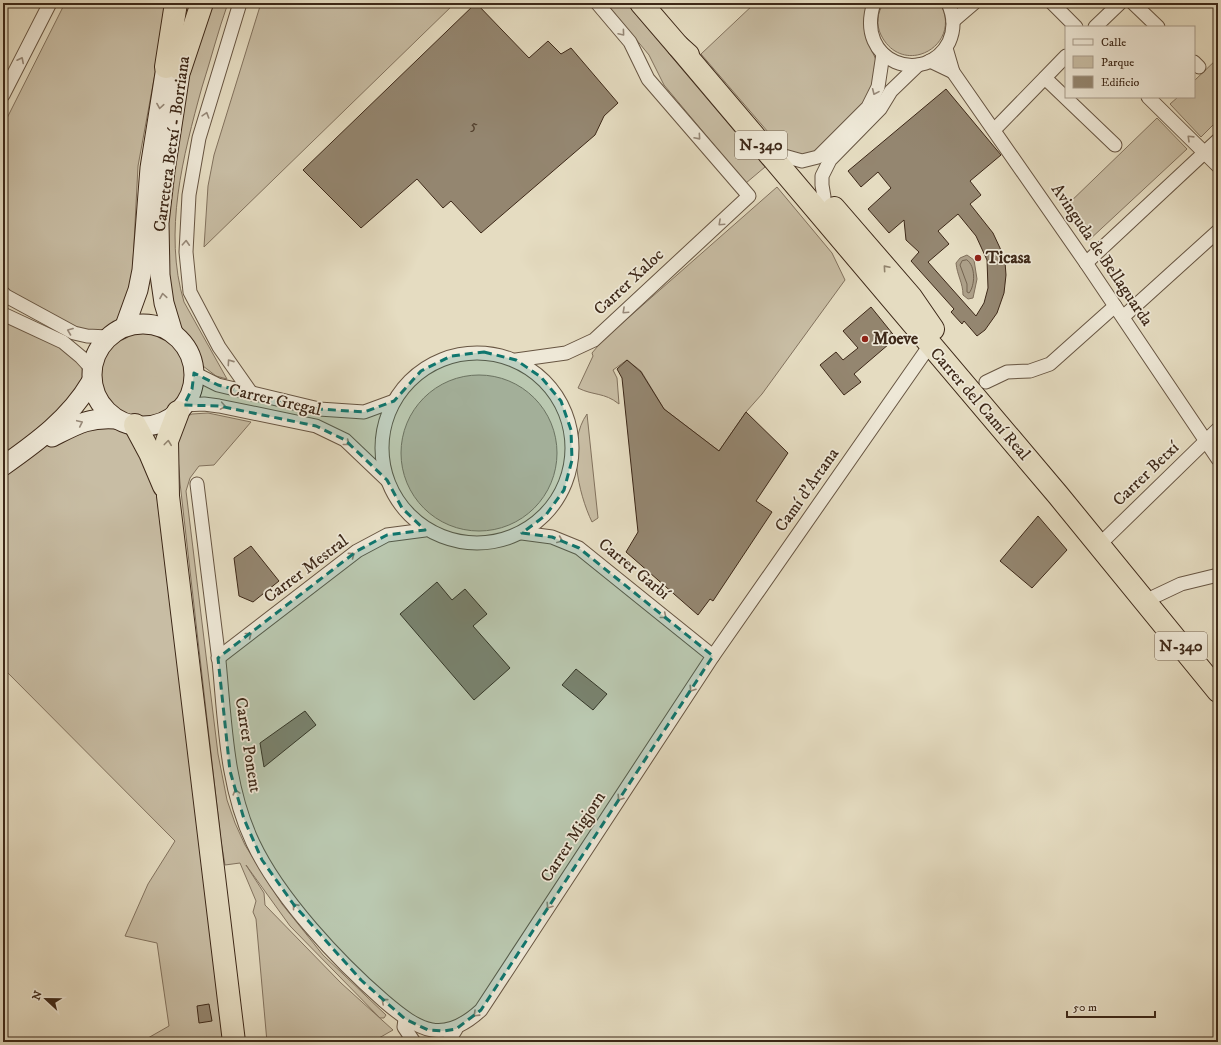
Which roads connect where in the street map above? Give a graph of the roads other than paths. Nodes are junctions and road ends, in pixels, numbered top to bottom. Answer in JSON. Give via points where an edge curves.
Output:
{"nodes":[{"id":1,"x":50,"y":3,"type":"edge"},
{"id":2,"x":176,"y":3,"type":"edge"},
{"id":3,"x":186,"y":3,"type":"edge"},
{"id":4,"x":195,"y":3,"type":"edge"},
{"id":5,"x":202,"y":3,"type":"edge"},
{"id":6,"x":240,"y":3,"type":"edge"},
{"id":7,"x":597,"y":3,"type":"edge"},
{"id":8,"x":641,"y":3,"type":"edge"},
{"id":9,"x":874,"y":3,"type":"edge"},
{"id":10,"x":948,"y":3,"type":"edge"},
{"id":11,"x":974,"y":3,"type":"edge"},
{"id":12,"x":1052,"y":3,"type":"edge"},
{"id":13,"x":1120,"y":3,"type":"edge"},
{"id":14,"x":1133,"y":3,"type":"edge"},
{"id":15,"x":954,"y":21,"type":"junction"},
{"id":16,"x":1075,"y":26,"type":"edge"},
{"id":17,"x":1096,"y":26,"type":"edge"},
{"id":18,"x":1157,"y":26,"type":"edge"},
{"id":19,"x":678,"y":46,"type":"junction"},
{"id":20,"x":946,"y":48,"type":"junction"},
{"id":21,"x":883,"y":54,"type":"junction"},
{"id":22,"x":1065,"y":57,"type":"edge"},
{"id":23,"x":924,"y":63,"type":"junction"},
{"id":24,"x":173,"y":68,"type":"junction"},
{"id":25,"x":954,"y":72,"type":"junction"},
{"id":26,"x":1045,"y":78,"type":"junction"},
{"id":27,"x":3,"y":95,"type":"edge"},
{"id":28,"x":1065,"y":97,"type":"edge"},
{"id":29,"x":1066,"y":98,"type":"edge"},
{"id":30,"x":1149,"y":98,"type":"edge"},
{"id":31,"x":994,"y":130,"type":"junction"},
{"id":32,"x":1218,"y":140,"type":"edge"},
{"id":33,"x":1115,"y":145,"type":"dead end"},
{"id":34,"x":1205,"y":152,"type":"junction"},
{"id":35,"x":784,"y":156,"type":"junction"},
{"id":36,"x":1218,"y":166,"type":"edge"},
{"id":37,"x":824,"y":196,"type":"junction"},
{"id":38,"x":1218,"y":231,"type":"edge"},
{"id":39,"x":1086,"y":263,"type":"junction"},
{"id":40,"x":3,"y":293,"type":"edge"},
{"id":41,"x":1119,"y":311,"type":"junction"},
{"id":42,"x":3,"y":314,"type":"edge"},
{"id":43,"x":125,"y":326,"type":"junction"},
{"id":44,"x":173,"y":333,"type":"junction"},
{"id":45,"x":108,"y":337,"type":"junction"},
{"id":46,"x":930,"y":345,"type":"junction"},
{"id":47,"x":516,"y":360,"type":"junction"},
{"id":48,"x":194,"y":373,"type":"junction"},
{"id":49,"x":92,"y":376,"type":"junction"},
{"id":50,"x":986,"y":382,"type":"dead end"},
{"id":51,"x":252,"y":394,"type":"junction"},
{"id":52,"x":394,"y":401,"type":"junction"},
{"id":53,"x":181,"y":408,"type":"junction"},
{"id":54,"x":125,"y":422,"type":"junction"},
{"id":55,"x":1218,"y":429,"type":"edge"},
{"id":56,"x":1205,"y":441,"type":"junction"},
{"id":57,"x":32,"y":446,"type":"junction"},
{"id":58,"x":1218,"y":459,"type":"edge"},
{"id":59,"x":3,"y":466,"type":"edge"},
{"id":60,"x":387,"y":480,"type":"junction"},
{"id":61,"x":196,"y":484,"type":"dead end"},
{"id":62,"x":1058,"y":495,"type":"junction"},
{"id":63,"x":168,"y":496,"type":"junction"},
{"id":64,"x":425,"y":530,"type":"junction"},
{"id":65,"x":522,"y":534,"type":"junction"},
{"id":66,"x":1099,"y":545,"type":"junction"},
{"id":67,"x":1218,"y":575,"type":"edge"},
{"id":68,"x":1144,"y":601,"type":"junction"},
{"id":69,"x":713,"y":656,"type":"junction"},
{"id":70,"x":218,"y":658,"type":"junction"},
{"id":71,"x":1218,"y":691,"type":"edge"},
{"id":72,"x":405,"y":1018,"type":"junction"},
{"id":73,"x":456,"y":1029,"type":"junction"},
{"id":74,"x":234,"y":1042,"type":"edge"},
{"id":75,"x":414,"y":1042,"type":"edge"},
{"id":76,"x":448,"y":1042,"type":"edge"}],
"edges":[{"from":27,"to":1,"type":"street","one_way":true},
{"from":2,"to":24,"type":"highway"},
{"from":3,"to":24,"type":"main road","name":"Carretera Betxí - Borriana"},
{"from":4,"to":24,"type":"main road","name":"Carretera Betxí - Borriana"},
{"from":5,"to":24,"type":"highway"},
{"from":51,"to":6,"type":"street","one_way":true,"via":[[219,347],[190,292],[186,252],[189,195],[199,138]]},
{"from":7,"to":47,"type":"street","name":"Carrer Xaloc","one_way":true,"via":[[630,42],[648,79],[749,196],[594,340],[566,353]]},
{"from":8,"to":19,"type":"highway","number":"N-340"},
{"from":9,"to":21,"type":"street","via":[[870,16],[870,30],[874,43]]},
{"from":10,"to":15,"type":"street"},
{"from":11,"to":15,"type":"street"},
{"from":12,"to":16,"type":"street"},
{"from":13,"to":17,"type":"street"},
{"from":14,"to":18,"type":"street"},
{"from":15,"to":20,"type":"street","via":[[952,35]]},
{"from":19,"to":35,"type":"highway","via":[[723,86]]},
{"from":19,"to":46,"type":"highway","name":"Carrer del Camí Real","number":"N-340"},
{"from":20,"to":23,"type":"street"},
{"from":20,"to":25,"type":"street","name":"Avinguda de Bellaguarda"},
{"from":21,"to":23,"type":"street","via":[[893,61],[906,65]]},
{"from":21,"to":35,"type":"street","one_way":true,"via":[[878,87],[868,107],[818,157],[802,161]]},
{"from":22,"to":26,"type":"street"},
{"from":23,"to":25,"type":"street"},
{"from":23,"to":37,"type":"street","via":[[891,91],[880,109],[830,160],[822,176]]},
{"from":24,"to":43,"type":"main road","name":"Carretera Betxí - Borriana","one_way":true,"via":[[150,168],[142,270]]},
{"from":44,"to":24,"type":"main road","name":"Carretera Betxí - Borriana","one_way":true,"via":[[164,303],[158,256]]},
{"from":25,"to":31,"type":"street","name":"Avinguda de Bellaguarda"},
{"from":26,"to":28,"type":"street"},
{"from":26,"to":31,"type":"street"},
{"from":29,"to":33,"type":"street"},
{"from":34,"to":30,"type":"street","one_way":true},
{"from":31,"to":39,"type":"street","name":"Avinguda de Bellaguarda"},
{"from":32,"to":34,"type":"street"},
{"from":34,"to":36,"type":"street"},
{"from":34,"to":39,"type":"street"},
{"from":35,"to":37,"type":"highway"},
{"from":62,"to":37,"type":"highway","one_way":true,"via":[[1044,466],[942,342],[911,298]]},
{"from":38,"to":41,"type":"street"},
{"from":39,"to":41,"type":"street","name":"Avinguda de Bellaguarda"},
{"from":45,"to":40,"type":"street","one_way":true,"via":[[87,336],[64,329]]},
{"from":41,"to":50,"type":"street","via":[[1050,364],[1030,370],[1007,372]]},
{"from":41,"to":56,"type":"street","name":"Avinguda de Bellaguarda"},
{"from":42,"to":49,"type":"street","via":[[62,342],[81,357]]},
{"from":43,"to":44,"type":"main road","via":[[143,323],[159,326]]},
{"from":43,"to":45,"type":"main road"},
{"from":44,"to":48,"type":"main road","via":[[184,344],[191,358]]},
{"from":45,"to":49,"type":"main road","via":[[97,353]]},
{"from":46,"to":62,"type":"highway","name":"Carrer del Camí Real","number":"N-340"},
{"from":46,"to":69,"type":"street","name":"Camí d'Artana"},
{"from":47,"to":52,"type":"street","via":[[484,352],[451,356],[421,371],[406,384]]},
{"from":47,"to":65,"type":"street","via":[[541,377],[561,401],[571,430],[572,460],[564,490],[546,515]]},
{"from":48,"to":51,"type":"street","name":"Carrer Gregal","via":[[218,385]]},
{"from":48,"to":53,"type":"main road","via":[[192,389]]},
{"from":49,"to":54,"type":"main road","via":[[101,403]]},
{"from":49,"to":57,"type":"main road","via":[[72,409]]},
{"from":51,"to":52,"type":"street","name":"Carrer Gregal","via":[[319,409],[364,412]]},
{"from":52,"to":60,"type":"street","via":[[384,426],[382,453]]},
{"from":53,"to":54,"type":"main road","via":[[165,421],[150,426]]},
{"from":53,"to":60,"type":"street","name":"Carrer Gregal","one_way":true,"via":[[204,404],[316,426],[345,440]]},
{"from":63,"to":53,"type":"highway","one_way":true,"via":[[168,441]]},
{"from":57,"to":54,"type":"main road","one_way":true,"via":[[86,420],[99,417]]},
{"from":54,"to":63,"type":"highway","via":[[150,453]]},
{"from":55,"to":56,"type":"street","name":"Carrer Betxí"},
{"from":56,"to":58,"type":"street","name":"Avinguda de Bellaguarda"},
{"from":56,"to":66,"type":"street","name":"Carrer Betxí"},
{"from":57,"to":59,"type":"main road"},
{"from":60,"to":64,"type":"street","via":[[402,508]]},
{"from":61,"to":70,"type":"street","name":"Carrer Ponent"},
{"from":62,"to":66,"type":"highway","name":"Carrer del Camí Real","number":"N-340"},
{"from":63,"to":74,"type":"highway"},
{"from":64,"to":65,"type":"street","via":[[448,540],[473,544],[498,542]]},
{"from":70,"to":64,"type":"street","name":"Carrer Mestral","one_way":true,"via":[[357,551],[387,535]]},
{"from":65,"to":69,"type":"street","name":"Carrer Garbí","one_way":true,"via":[[552,536],[578,548]]},
{"from":66,"to":68,"type":"highway","name":"Carrer del Camí Real","number":"N-340"},
{"from":67,"to":68,"type":"street","via":[[1182,584]]},
{"from":68,"to":71,"type":"highway","name":"Carrer del Camí Real","number":"N-340"},
{"from":69,"to":73,"type":"street","name":"Carrer Migjorn","one_way":true,"via":[[481,1010],[469,1022]]},
{"from":72,"to":70,"type":"street","name":"Carrer Ponent","one_way":true,"via":[[360,980],[325,943],[273,878],[262,860],[244,819],[230,772]]},
{"from":72,"to":73,"type":"street","name":"Carrer Ponent","via":[[428,1030]]},
{"from":72,"to":75,"type":"street","via":[[404,1026]]},
{"from":73,"to":76,"type":"street"}]}
